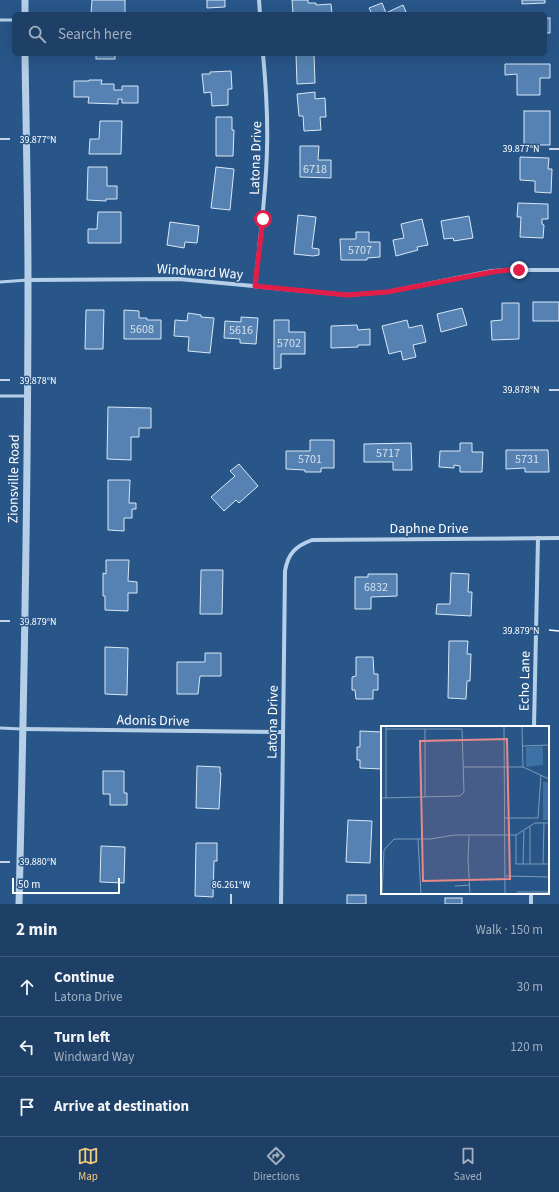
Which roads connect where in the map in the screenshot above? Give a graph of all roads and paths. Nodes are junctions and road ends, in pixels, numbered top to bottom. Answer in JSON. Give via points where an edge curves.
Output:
{"nodes":[{"id":1,"x":25,"y":0,"type":"edge"},
{"id":2,"x":260,"y":0,"type":"edge"},
{"id":3,"x":24,"y":12,"type":"edge"},
{"id":4,"x":260,"y":12,"type":"edge"},
{"id":5,"x":0,"y":20,"type":"edge"},
{"id":6,"x":12,"y":20,"type":"edge"},
{"id":7,"x":25,"y":56,"type":"edge"},
{"id":8,"x":264,"y":56,"type":"edge"},
{"id":9,"x":559,"y":270,"type":"edge"},
{"id":10,"x":28,"y":280,"type":"junction"},
{"id":11,"x":0,"y":282,"type":"edge"},
{"id":12,"x":255,"y":286,"type":"junction"},
{"id":13,"x":0,"y":396,"type":"edge"},
{"id":14,"x":27,"y":396,"type":"junction"},
{"id":15,"x":538,"y":538,"type":"junction"},
{"id":16,"x":559,"y":538,"type":"edge"},
{"id":17,"x":300,"y":545,"type":"joint"},
{"id":18,"x":534,"y":726,"type":"edge"},
{"id":19,"x":0,"y":728,"type":"edge"},
{"id":20,"x":24,"y":729,"type":"junction"},
{"id":21,"x":282,"y":732,"type":"junction"},
{"id":22,"x":19,"y":904,"type":"edge"},
{"id":23,"x":280,"y":904,"type":"edge"}],
"edges":[{"from":1,"to":3,"type":"street"},
{"from":2,"to":4,"type":"street"},
{"from":5,"to":6,"type":"lane"},
{"from":7,"to":10,"type":"street","name":"Zionsville Road"},
{"from":8,"to":12,"type":"street","name":"Latona Drive","via":[[267,150],[263,219]]},
{"from":9,"to":12,"type":"street","name":"Windward Way","via":[[508,270],[387,292],[347,295]]},
{"from":10,"to":11,"type":"lane"},
{"from":10,"to":12,"type":"street","name":"Windward Way","via":[[179,278]]},
{"from":10,"to":14,"type":"street","name":"Zionsville Road"},
{"from":13,"to":14,"type":"lane"},
{"from":14,"to":20,"type":"street","name":"Zionsville Road"},
{"from":15,"to":16,"type":"street","name":"Daphne Drive"},
{"from":15,"to":17,"type":"street","name":"Daphne Drive","via":[[312,540]]},
{"from":15,"to":18,"type":"street","name":"Echo Lane"},
{"from":17,"to":21,"type":"street","name":"Latona Drive","via":[[288,558],[285,571]]},
{"from":19,"to":20,"type":"lane"},
{"from":20,"to":21,"type":"street","name":"Adonis Drive"},
{"from":20,"to":22,"type":"street","name":"Zionsville Road"},
{"from":21,"to":23,"type":"street","name":"Latona Drive"}]}
